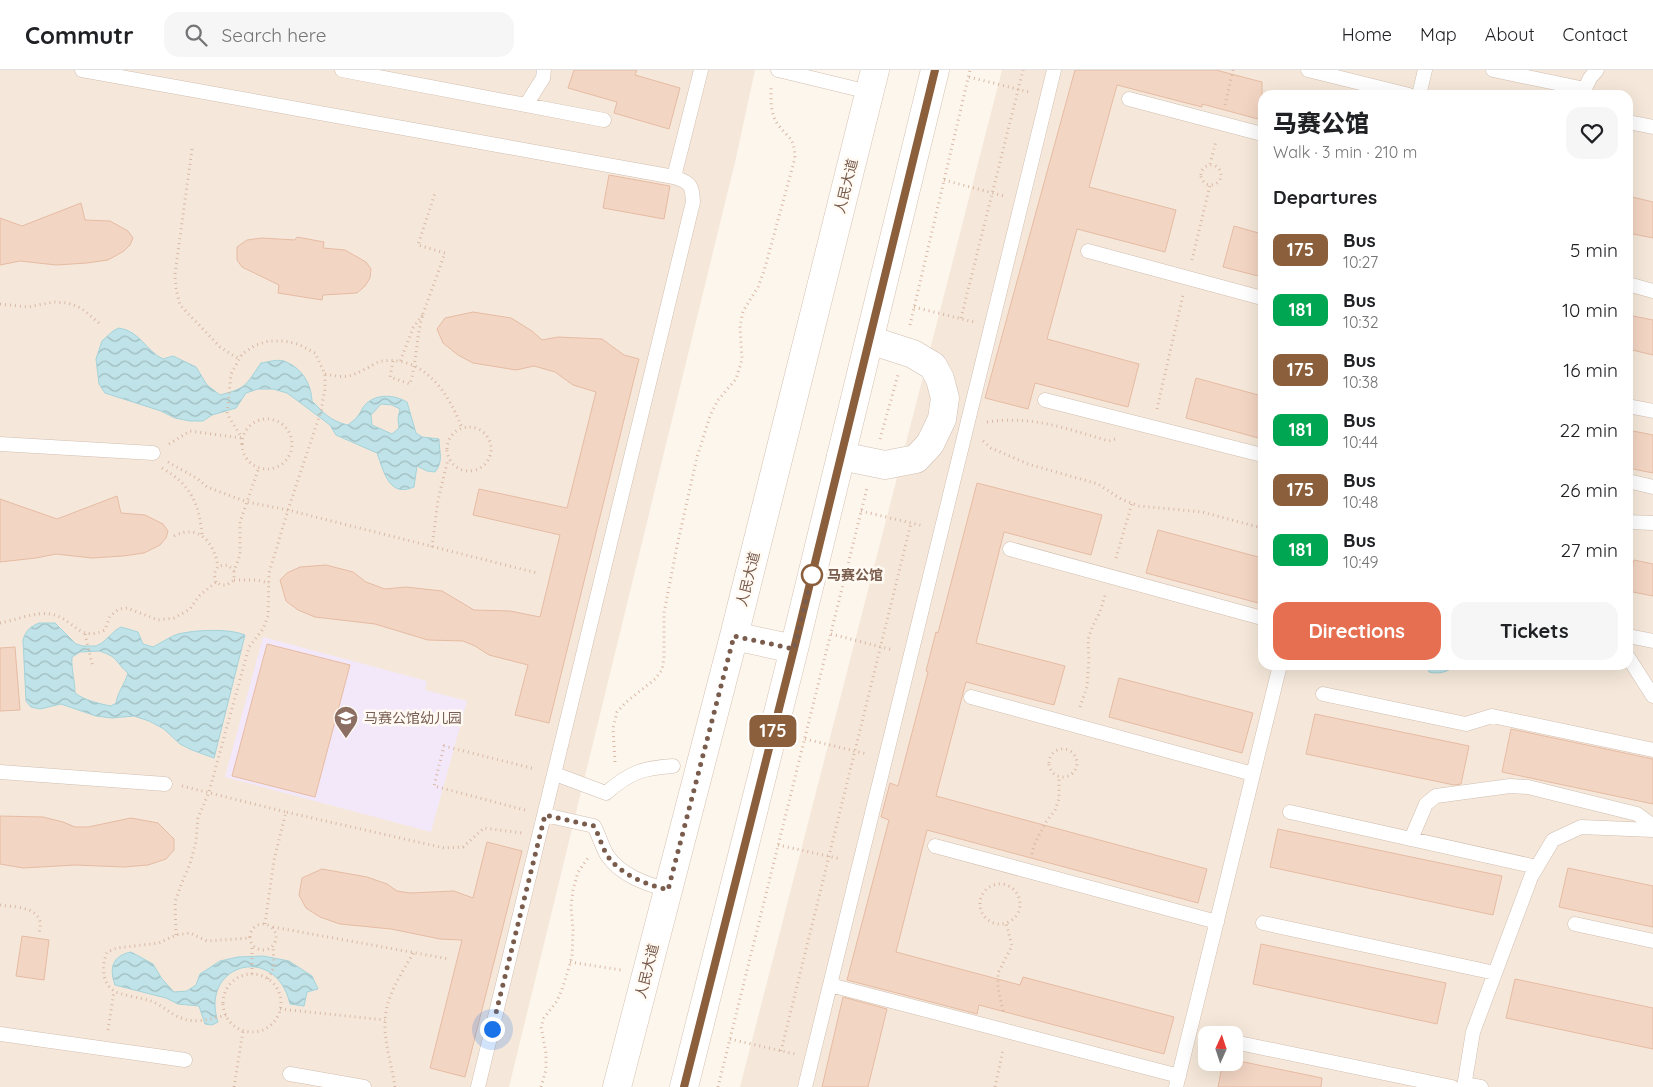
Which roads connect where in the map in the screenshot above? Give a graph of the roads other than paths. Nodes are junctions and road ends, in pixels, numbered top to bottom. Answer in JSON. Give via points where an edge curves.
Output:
{"nodes":[{"id":1,"x":82,"y":70,"type":"edge"},
{"id":2,"x":342,"y":70,"type":"edge"},
{"id":3,"x":544,"y":70,"type":"edge"},
{"id":4,"x":701,"y":70,"type":"edge"},
{"id":5,"x":935,"y":70,"type":"edge"},
{"id":6,"x":1054,"y":70,"type":"edge"},
{"id":7,"x":1308,"y":70,"type":"edge"},
{"id":8,"x":1425,"y":70,"type":"edge"},
{"id":9,"x":1493,"y":70,"type":"edge"},
{"id":10,"x":1597,"y":70,"type":"edge"},
{"id":11,"x":774,"y":74,"type":"edge"},
{"id":12,"x":872,"y":81,"type":"edge"},
{"id":13,"x":1388,"y":90,"type":"edge"},
{"id":14,"x":1420,"y":90,"type":"edge"},
{"id":15,"x":1576,"y":90,"type":"edge"},
{"id":16,"x":1585,"y":90,"type":"edge"},
{"id":17,"x":1128,"y":99,"type":"dead end"},
{"id":18,"x":526,"y":105,"type":"junction"},
{"id":19,"x":604,"y":120,"type":"dead end"},
{"id":20,"x":1633,"y":123,"type":"edge"},
{"id":21,"x":1653,"y":127,"type":"edge"},
{"id":22,"x":1258,"y":133,"type":"edge"},
{"id":23,"x":674,"y":177,"type":"junction"},
{"id":24,"x":1088,"y":251,"type":"dead end"},
{"id":25,"x":1633,"y":285,"type":"edge"},
{"id":26,"x":1653,"y":291,"type":"edge"},
{"id":27,"x":1258,"y":297,"type":"edge"},
{"id":28,"x":870,"y":340,"type":"junction"},
{"id":29,"x":1045,"y":400,"type":"dead end"},
{"id":30,"x":1633,"y":407,"type":"edge"},
{"id":31,"x":1653,"y":411,"type":"edge"},
{"id":32,"x":954,"y":422,"type":"junction"},
{"id":33,"x":0,"y":444,"type":"edge"},
{"id":34,"x":152,"y":453,"type":"road end"},
{"id":35,"x":1258,"y":454,"type":"edge"},
{"id":36,"x":841,"y":456,"type":"junction"},
{"id":37,"x":1633,"y":482,"type":"edge"},
{"id":38,"x":1653,"y":487,"type":"edge"},
{"id":39,"x":1633,"y":522,"type":"edge"},
{"id":40,"x":1653,"y":522,"type":"edge"},
{"id":41,"x":1010,"y":549,"type":"dead end"},
{"id":42,"x":1258,"y":617,"type":"edge"},
{"id":43,"x":734,"y":636,"type":"junction"},
{"id":44,"x":1633,"y":637,"type":"edge"},
{"id":45,"x":1653,"y":641,"type":"edge"},
{"id":46,"x":794,"y":649,"type":"junction"},
{"id":47,"x":1633,"y":666,"type":"edge"},
{"id":48,"x":1279,"y":670,"type":"edge"},
{"id":49,"x":1323,"y":694,"type":"dead end"},
{"id":50,"x":1653,"y":696,"type":"edge"},
{"id":51,"x":971,"y":697,"type":"dead end"},
{"id":52,"x":1653,"y":750,"type":"edge"},
{"id":53,"x":673,"y":766,"type":"dead end"},
{"id":54,"x":0,"y":772,"type":"edge"},
{"id":55,"x":555,"y":774,"type":"junction"},
{"id":56,"x":1253,"y":774,"type":"junction"},
{"id":57,"x":165,"y":784,"type":"road end"},
{"id":58,"x":1290,"y":812,"type":"dead end"},
{"id":59,"x":545,"y":815,"type":"junction"},
{"id":60,"x":1653,"y":826,"type":"edge"},
{"id":61,"x":1653,"y":830,"type":"edge"},
{"id":62,"x":1411,"y":839,"type":"junction"},
{"id":63,"x":935,"y":846,"type":"dead end"},
{"id":64,"x":1537,"y":867,"type":"junction"},
{"id":65,"x":657,"y":887,"type":"junction"},
{"id":66,"x":1217,"y":922,"type":"junction"},
{"id":67,"x":1263,"y":923,"type":"dead end"},
{"id":68,"x":1575,"y":924,"type":"dead end"},
{"id":69,"x":1653,"y":941,"type":"edge"},
{"id":70,"x":1495,"y":973,"type":"junction"},
{"id":71,"x":830,"y":985,"type":"junction"},
{"id":72,"x":0,"y":1034,"type":"edge"},
{"id":73,"x":1243,"y":1044,"type":"edge"},
{"id":74,"x":185,"y":1060,"type":"dead end"},
{"id":75,"x":290,"y":1074,"type":"dead end"},
{"id":76,"x":1178,"y":1081,"type":"edge"},
{"id":77,"x":1460,"y":1086,"type":"edge"},
{"id":78,"x":364,"y":1087,"type":"edge"},
{"id":79,"x":478,"y":1087,"type":"edge"},
{"id":80,"x":617,"y":1087,"type":"edge"},
{"id":81,"x":684,"y":1087,"type":"edge"},
{"id":82,"x":805,"y":1087,"type":"edge"},
{"id":83,"x":1481,"y":1087,"type":"edge"}],
"edges":[{"from":1,"to":23,"type":"lane"},
{"from":2,"to":18,"type":"lane"},
{"from":3,"to":18,"type":"lane","via":[[543,78]]},
{"from":4,"to":23,"type":"lane"},
{"from":5,"to":28,"type":"main road"},
{"from":6,"to":32,"type":"lane","via":[[991,326]]},
{"from":7,"to":13,"type":"lane"},
{"from":8,"to":14,"type":"lane"},
{"from":9,"to":15,"type":"lane"},
{"from":10,"to":16,"type":"lane"},
{"from":11,"to":12,"type":"lane"},
{"from":12,"to":43,"type":"main road","name":"人民大道"},
{"from":17,"to":22,"type":"lane"},
{"from":18,"to":19,"type":"lane"},
{"from":20,"to":21,"type":"lane"},
{"from":23,"to":55,"type":"lane","via":[[687,182],[692,189],[693,202]]},
{"from":24,"to":27,"type":"lane"},
{"from":25,"to":26,"type":"lane"},
{"from":28,"to":32,"type":"main road","via":[[904,350],[933,366]]},
{"from":28,"to":36,"type":"main road"},
{"from":29,"to":35,"type":"lane"},
{"from":30,"to":31,"type":"lane"},
{"from":32,"to":36,"type":"main road","via":[[916,459],[885,465]]},
{"from":32,"to":71,"type":"lane","via":[[941,529]]},
{"from":33,"to":34,"type":"lane"},
{"from":36,"to":46,"type":"main road"},
{"from":37,"to":38,"type":"lane"},
{"from":39,"to":40,"type":"lane"},
{"from":41,"to":42,"type":"lane"},
{"from":43,"to":46,"type":"main road"},
{"from":43,"to":65,"type":"main road","name":"人民大道"},
{"from":44,"to":45,"type":"lane"},
{"from":46,"to":81,"type":"main road"},
{"from":47,"to":50,"type":"lane"},
{"from":48,"to":56,"type":"lane"},
{"from":49,"to":52,"type":"lane","via":[[1466,724],[1492,716]]},
{"from":51,"to":56,"type":"lane"},
{"from":53,"to":55,"type":"lane","via":[[635,772],[606,793]]},
{"from":54,"to":57,"type":"lane"},
{"from":55,"to":59,"type":"lane"},
{"from":56,"to":66,"type":"lane"},
{"from":58,"to":62,"type":"lane"},
{"from":59,"to":65,"type":"lane","via":[[594,826],[607,855],[622,871]]},
{"from":59,"to":79,"type":"lane"},
{"from":60,"to":62,"type":"lane","via":[[1637,814],[1528,787],[1510,786],[1436,796],[1426,804]]},
{"from":61,"to":64,"type":"lane","via":[[1581,827],[1553,840]]},
{"from":62,"to":64,"type":"lane"},
{"from":63,"to":66,"type":"lane"},
{"from":64,"to":70,"type":"lane"},
{"from":65,"to":80,"type":"main road","name":"人民大道"},
{"from":66,"to":76,"type":"lane"},
{"from":67,"to":70,"type":"lane"},
{"from":68,"to":69,"type":"lane"},
{"from":70,"to":77,"type":"lane","via":[[1473,1032]]},
{"from":71,"to":76,"type":"lane","via":[[1004,1030]]},
{"from":71,"to":82,"type":"lane"},
{"from":72,"to":74,"type":"lane"},
{"from":73,"to":77,"type":"lane"},
{"from":75,"to":78,"type":"lane"},
{"from":77,"to":83,"type":"lane"}]}
